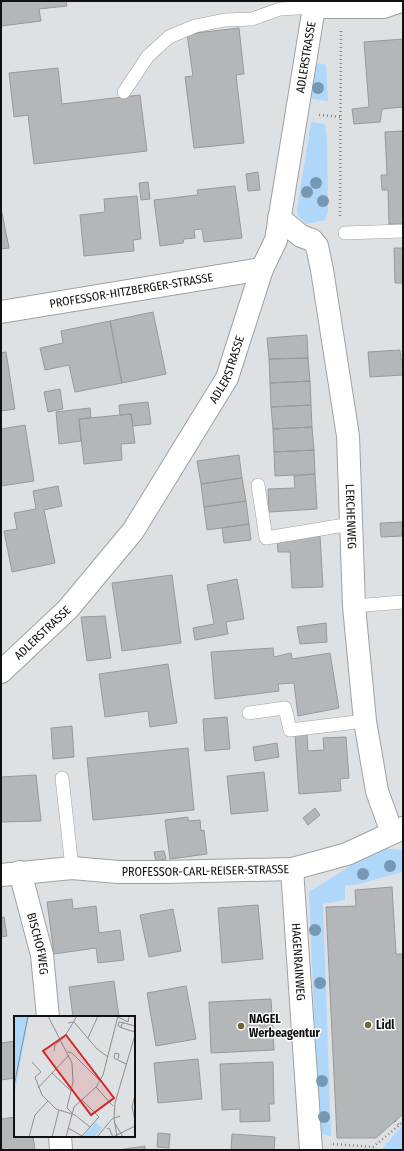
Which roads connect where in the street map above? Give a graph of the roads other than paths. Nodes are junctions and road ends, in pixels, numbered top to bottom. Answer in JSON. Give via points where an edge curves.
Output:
{"nodes":[{"id":1,"x":401,"y":1,"type":"edge"},
{"id":2,"x":315,"y":4,"type":"edge"},
{"id":3,"x":124,"y":92,"type":"dead end"},
{"id":4,"x":279,"y":218,"type":"junction"},
{"id":5,"x":403,"y":231,"type":"edge"},
{"id":6,"x":345,"y":233,"type":"dead end"},
{"id":7,"x":262,"y":268,"type":"junction"},
{"id":8,"x":1,"y":312,"type":"edge"},
{"id":9,"x":258,"y":485,"type":"dead end"},
{"id":10,"x":351,"y":524,"type":"junction"},
{"id":11,"x":403,"y":602,"type":"edge"},
{"id":12,"x":354,"y":606,"type":"junction"},
{"id":13,"x":1,"y":672,"type":"edge"},
{"id":14,"x":249,"y":713,"type":"dead end"},
{"id":15,"x":365,"y":721,"type":"junction"},
{"id":16,"x":62,"y":778,"type":"dead end"},
{"id":17,"x":397,"y":830,"type":"edge"},
{"id":18,"x":72,"y":868,"type":"junction"},
{"id":19,"x":292,"y":869,"type":"junction"},
{"id":20,"x":11,"y":874,"type":"edge"},
{"id":21,"x":48,"y":1016,"type":"edge"},
{"id":22,"x":60,"y":1137,"type":"edge"},
{"id":23,"x":310,"y":1146,"type":"edge"},
{"id":24,"x":61,"y":1150,"type":"edge"}],
"edges":[{"from":1,"to":2,"type":"street","via":[[383,7]]},
{"from":2,"to":3,"type":"lane","via":[[280,10],[252,19],[225,20],[195,26],[169,37],[148,56]]},
{"from":2,"to":4,"type":"street","name":"ADLERSTRASSE"},
{"from":4,"to":7,"type":"street","name":"ADLERSTRASSE","via":[[276,240]]},
{"from":4,"to":10,"type":"street","name":"LERCHENWEG","via":[[300,236],[312,240],[317,246],[348,436]]},
{"from":5,"to":6,"type":"lane"},
{"from":7,"to":8,"type":"street","name":"PROFESSOR-HITZBERGER-STRASSE"},
{"from":7,"to":13,"type":"street","name":"ADLERSTRASSE","via":[[227,378],[133,531],[68,609]]},
{"from":9,"to":10,"type":"lane","via":[[266,538]]},
{"from":10,"to":12,"type":"street","name":"LERCHENWEG"},
{"from":11,"to":12,"type":"lane"},
{"from":12,"to":15,"type":"street","name":"LERCHENWEG"},
{"from":14,"to":15,"type":"lane","via":[[285,708],[290,730]]},
{"from":15,"to":17,"type":"street","name":"LERCHENWEG","via":[[377,791]]},
{"from":16,"to":18,"type":"lane"},
{"from":17,"to":19,"type":"street","name":"PROFESSOR-CARL-REISER-STRASSE","via":[[347,854]]},
{"from":18,"to":19,"type":"street","name":"PROFESSOR-CARL-REISER-STRASSE","via":[[118,872]]},
{"from":18,"to":20,"type":"street","name":"PROFESSOR-CARL-REISER-STRASSE"},
{"from":19,"to":23,"type":"street","name":"HAGENRAINWEG"},
{"from":20,"to":21,"type":"street","name":"BISCHOFWEG","via":[[42,955]]},
{"from":22,"to":24,"type":"street"}]}
